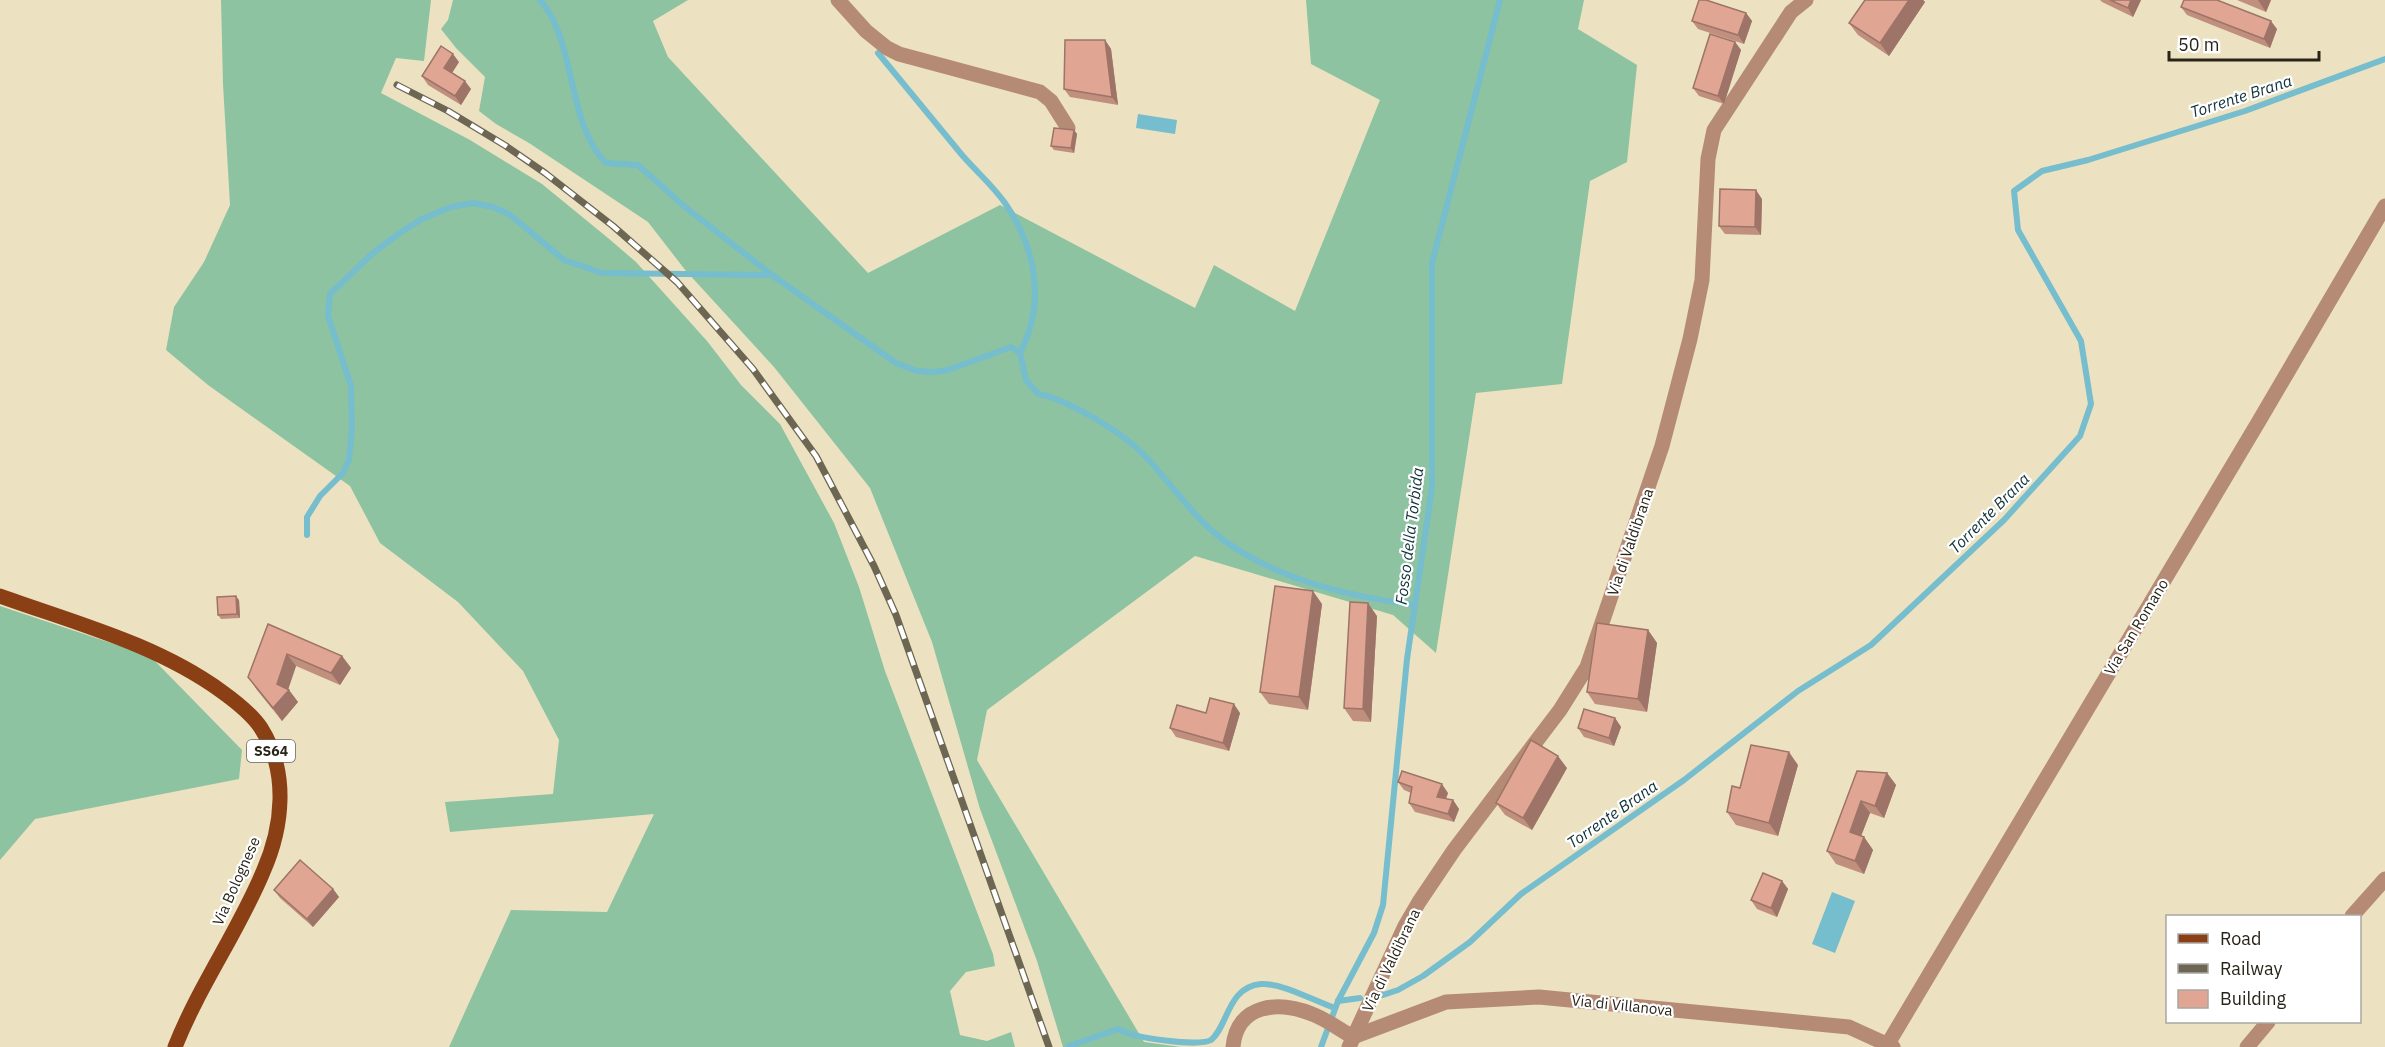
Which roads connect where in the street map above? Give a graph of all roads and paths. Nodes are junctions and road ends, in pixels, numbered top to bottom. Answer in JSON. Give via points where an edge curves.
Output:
{"nodes":[{"id":1,"x":838,"y":0,"type":"edge"},
{"id":2,"x":1806,"y":0,"type":"edge"},
{"id":3,"x":1068,"y":128,"type":"edge"},
{"id":4,"x":2385,"y":206,"type":"edge"},
{"id":5,"x":0,"y":596,"type":"edge"},
{"id":6,"x":2385,"y":879,"type":"edge"},
{"id":7,"x":2353,"y":915,"type":"edge"},
{"id":8,"x":2267,"y":1023,"type":"edge"},
{"id":9,"x":1351,"y":1042,"type":"edge"},
{"id":10,"x":1889,"y":1046,"type":"edge"},
{"id":11,"x":175,"y":1047,"type":"edge"},
{"id":12,"x":1233,"y":1047,"type":"edge"},
{"id":13,"x":2247,"y":1047,"type":"edge"}],
"edges":[{"from":1,"to":3,"type":"street","via":[[887,48],[1040,92],[1051,101]]},
{"from":2,"to":9,"type":"street","name":"Via di Valdibrana","via":[[1791,12],[1714,130],[1708,159],[1702,280],[1690,339],[1662,446],[1587,667],[1560,710],[1419,902]]},
{"from":4,"to":10,"type":"street","name":"Via San Romano"},
{"from":5,"to":11,"type":"main road","name":"Via Bolognese","number":"SS64","via":[[173,661],[239,704],[261,728],[274,757],[281,784],[275,841],[264,872]]},
{"from":6,"to":7,"type":"street"},
{"from":8,"to":13,"type":"street"},
{"from":9,"to":10,"type":"street","name":"Via di Villanova","via":[[1446,1002],[1539,997],[1849,1027]]},
{"from":9,"to":12,"type":"street","via":[[1314,1014],[1267,1007],[1256,1010],[1239,1026]]}]}
